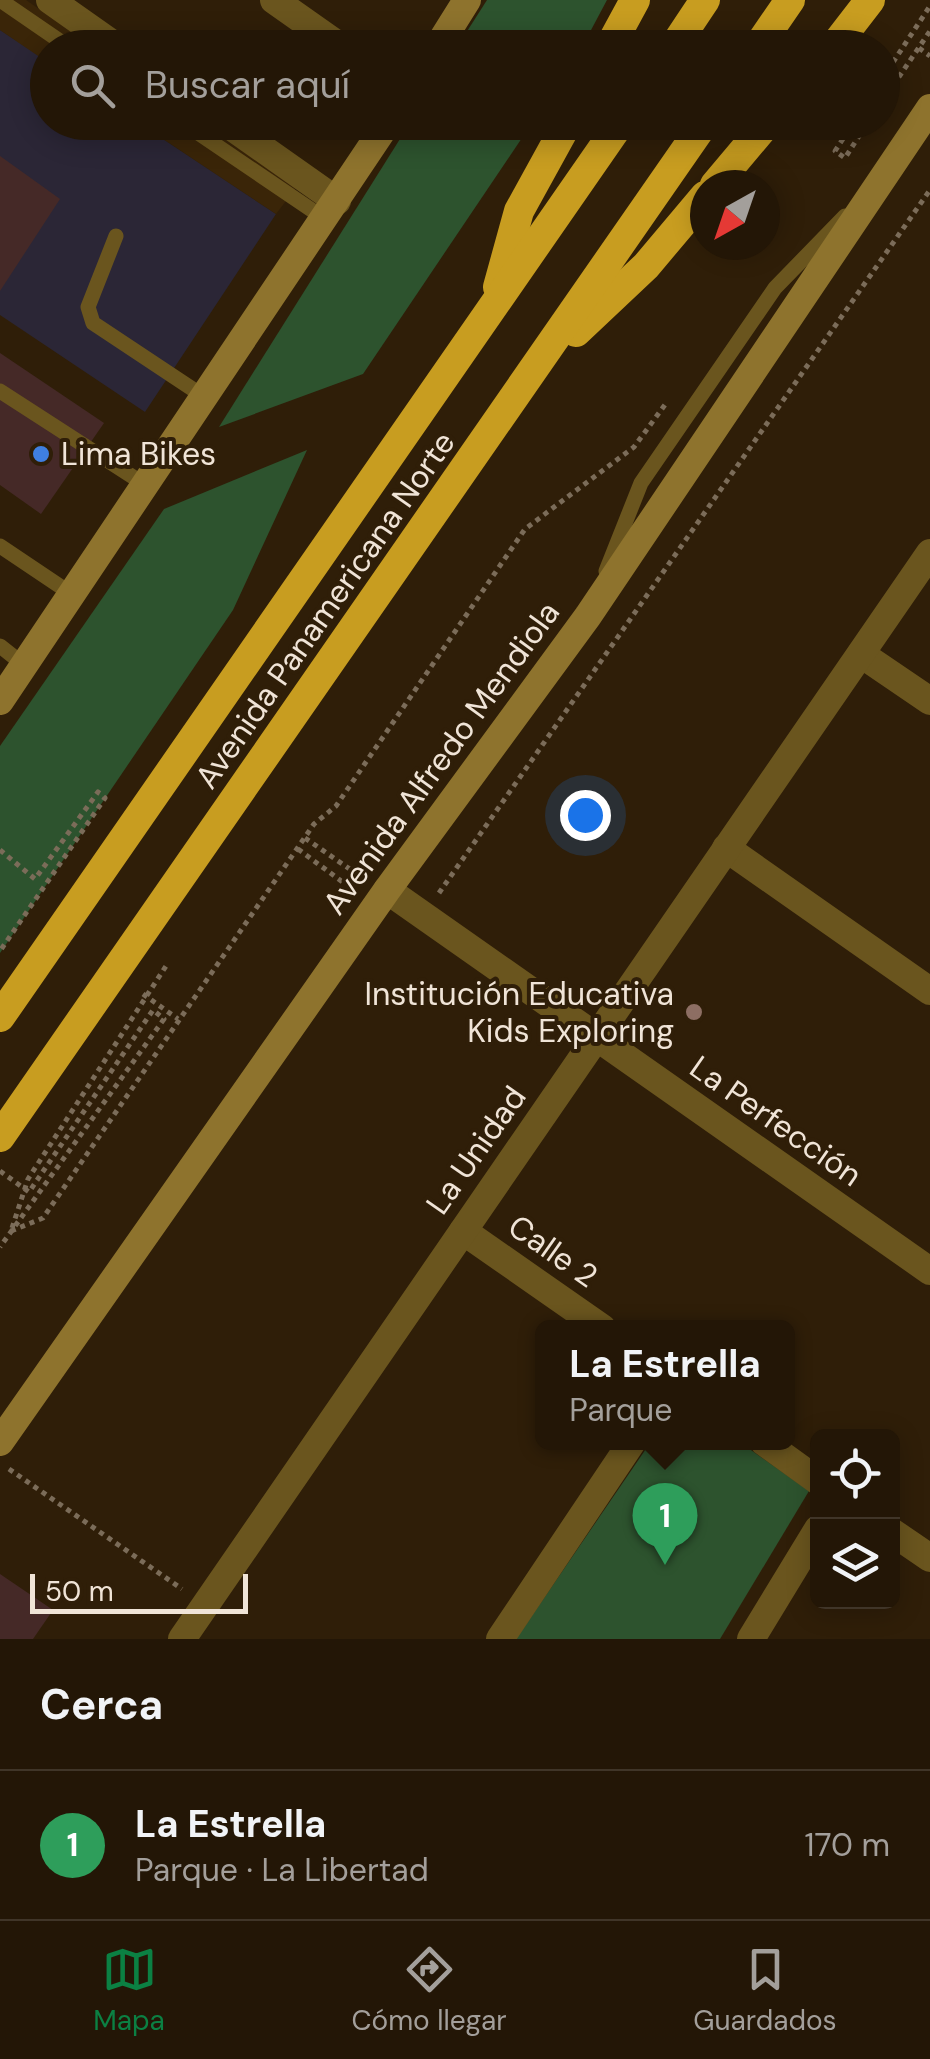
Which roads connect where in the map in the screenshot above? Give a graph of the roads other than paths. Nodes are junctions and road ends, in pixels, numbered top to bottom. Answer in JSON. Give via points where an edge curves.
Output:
{"nodes":[{"id":1,"x":0,"y":0,"type":"edge"},
{"id":2,"x":50,"y":0,"type":"edge"},
{"id":3,"x":274,"y":0,"type":"edge"},
{"id":4,"x":468,"y":0,"type":"edge"},
{"id":5,"x":635,"y":0,"type":"edge"},
{"id":6,"x":705,"y":0,"type":"edge"},
{"id":7,"x":790,"y":0,"type":"edge"},
{"id":8,"x":870,"y":0,"type":"edge"},
{"id":9,"x":44,"y":30,"type":"edge"},
{"id":10,"x":92,"y":30,"type":"edge"},
{"id":11,"x":316,"y":30,"type":"edge"},
{"id":12,"x":448,"y":30,"type":"edge"},
{"id":13,"x":619,"y":30,"type":"edge"},
{"id":14,"x":684,"y":30,"type":"edge"},
{"id":15,"x":769,"y":30,"type":"edge"},
{"id":16,"x":847,"y":30,"type":"edge"},
{"id":17,"x":930,"y":108,"type":"edge"},
{"id":18,"x":213,"y":140,"type":"edge"},
{"id":19,"x":247,"y":140,"type":"edge"},
{"id":20,"x":377,"y":140,"type":"edge"},
{"id":21,"x":558,"y":140,"type":"edge"},
{"id":22,"x":609,"y":140,"type":"edge"},
{"id":23,"x":693,"y":140,"type":"edge"},
{"id":24,"x":753,"y":140,"type":"edge"},
{"id":25,"x":728,"y":170,"type":"edge"},
{"id":26,"x":332,"y":210,"type":"junction"},
{"id":27,"x":690,"y":214,"type":"edge"},
{"id":28,"x":116,"y":236,"type":"dead end"},
{"id":29,"x":492,"y":310,"type":"junction"},
{"id":30,"x":530,"y":376,"type":"junction"},
{"id":31,"x":0,"y":391,"type":"edge"},
{"id":32,"x":206,"y":398,"type":"junction"},
{"id":33,"x":147,"y":486,"type":"junction"},
{"id":34,"x":0,"y":546,"type":"edge"},
{"id":35,"x":930,"y":553,"type":"edge"},
{"id":36,"x":73,"y":595,"type":"junction"},
{"id":37,"x":0,"y":646,"type":"edge"},
{"id":38,"x":861,"y":654,"type":"junction"},
{"id":39,"x":24,"y":665,"type":"junction"},
{"id":40,"x":0,"y":701,"type":"edge"},
{"id":41,"x":930,"y":701,"type":"edge"},
{"id":42,"x":726,"y":848,"type":"junction"},
{"id":43,"x":382,"y":896,"type":"junction"},
{"id":44,"x":930,"y":991,"type":"edge"},
{"id":45,"x":0,"y":1017,"type":"edge"},
{"id":46,"x":596,"y":1038,"type":"junction"},
{"id":47,"x":7,"y":1126,"type":"edge"},
{"id":48,"x":0,"y":1153,"type":"edge"},
{"id":49,"x":463,"y":1231,"type":"junction"},
{"id":50,"x":930,"y":1271,"type":"edge"},
{"id":51,"x":591,"y":1320,"type":"edge"},
{"id":52,"x":0,"y":1442,"type":"edge"},
{"id":53,"x":627,"y":1450,"type":"edge"},
{"id":54,"x":775,"y":1450,"type":"edge"},
{"id":55,"x":810,"y":1475,"type":"edge"},
{"id":56,"x":900,"y":1537,"type":"edge"},
{"id":57,"x":810,"y":1542,"type":"edge"},
{"id":58,"x":930,"y":1558,"type":"edge"},
{"id":59,"x":182,"y":1639,"type":"edge"},
{"id":60,"x":500,"y":1639,"type":"edge"},
{"id":61,"x":750,"y":1639,"type":"edge"}],
"edges":[{"from":1,"to":9,"type":"lane"},
{"from":2,"to":10,"type":"street"},
{"from":3,"to":11,"type":"street"},
{"from":4,"to":12,"type":"main road"},
{"from":5,"to":13,"type":"highway"},
{"from":6,"to":14,"type":"highway"},
{"from":7,"to":15,"type":"highway"},
{"from":8,"to":16,"type":"highway"},
{"from":17,"to":43,"type":"main road","name":"Avenida Alfredo Mendiola","via":[[588,616]]},
{"from":18,"to":26,"type":"lane"},
{"from":19,"to":26,"type":"street"},
{"from":20,"to":26,"type":"main road"},
{"from":21,"to":29,"type":"highway","via":[[519,210]]},
{"from":22,"to":29,"type":"highway","name":"Avenida Panamericana Norte"},
{"from":23,"to":30,"type":"highway","name":"Avenida Panamericana Norte"},
{"from":24,"to":25,"type":"highway"},
{"from":26,"to":32,"type":"main road"},
{"from":27,"to":30,"type":"highway","via":[[646,266]]},
{"from":28,"to":32,"type":"lane","via":[[88,308],[93,324]]},
{"from":29,"to":45,"type":"highway","name":"Avenida Panamericana Norte"},
{"from":30,"to":47,"type":"highway","name":"Avenida Panamericana Norte"},
{"from":31,"to":33,"type":"lane"},
{"from":32,"to":33,"type":"main road"},
{"from":33,"to":36,"type":"main road"},
{"from":34,"to":36,"type":"lane"},
{"from":35,"to":38,"type":"street","name":"La Unidad"},
{"from":36,"to":39,"type":"main road"},
{"from":37,"to":39,"type":"lane"},
{"from":38,"to":41,"type":"street"},
{"from":38,"to":42,"type":"street","name":"La Unidad"},
{"from":39,"to":40,"type":"main road"},
{"from":42,"to":44,"type":"street"},
{"from":42,"to":46,"type":"street","name":"La Unidad"},
{"from":43,"to":46,"type":"street","name":"La Perfección","via":[[423,916]]},
{"from":43,"to":52,"type":"main road","name":"Avenida Alfredo Mendiola"},
{"from":46,"to":49,"type":"street","name":"La Unidad"},
{"from":46,"to":50,"type":"street","name":"La Perfección"},
{"from":47,"to":48,"type":"lane"},
{"from":49,"to":51,"type":"street","name":"Calle 2"},
{"from":49,"to":59,"type":"street","name":"La Unidad"},
{"from":53,"to":60,"type":"street"},
{"from":54,"to":55,"type":"street"},
{"from":56,"to":58,"type":"street"},
{"from":57,"to":61,"type":"street"}]}
